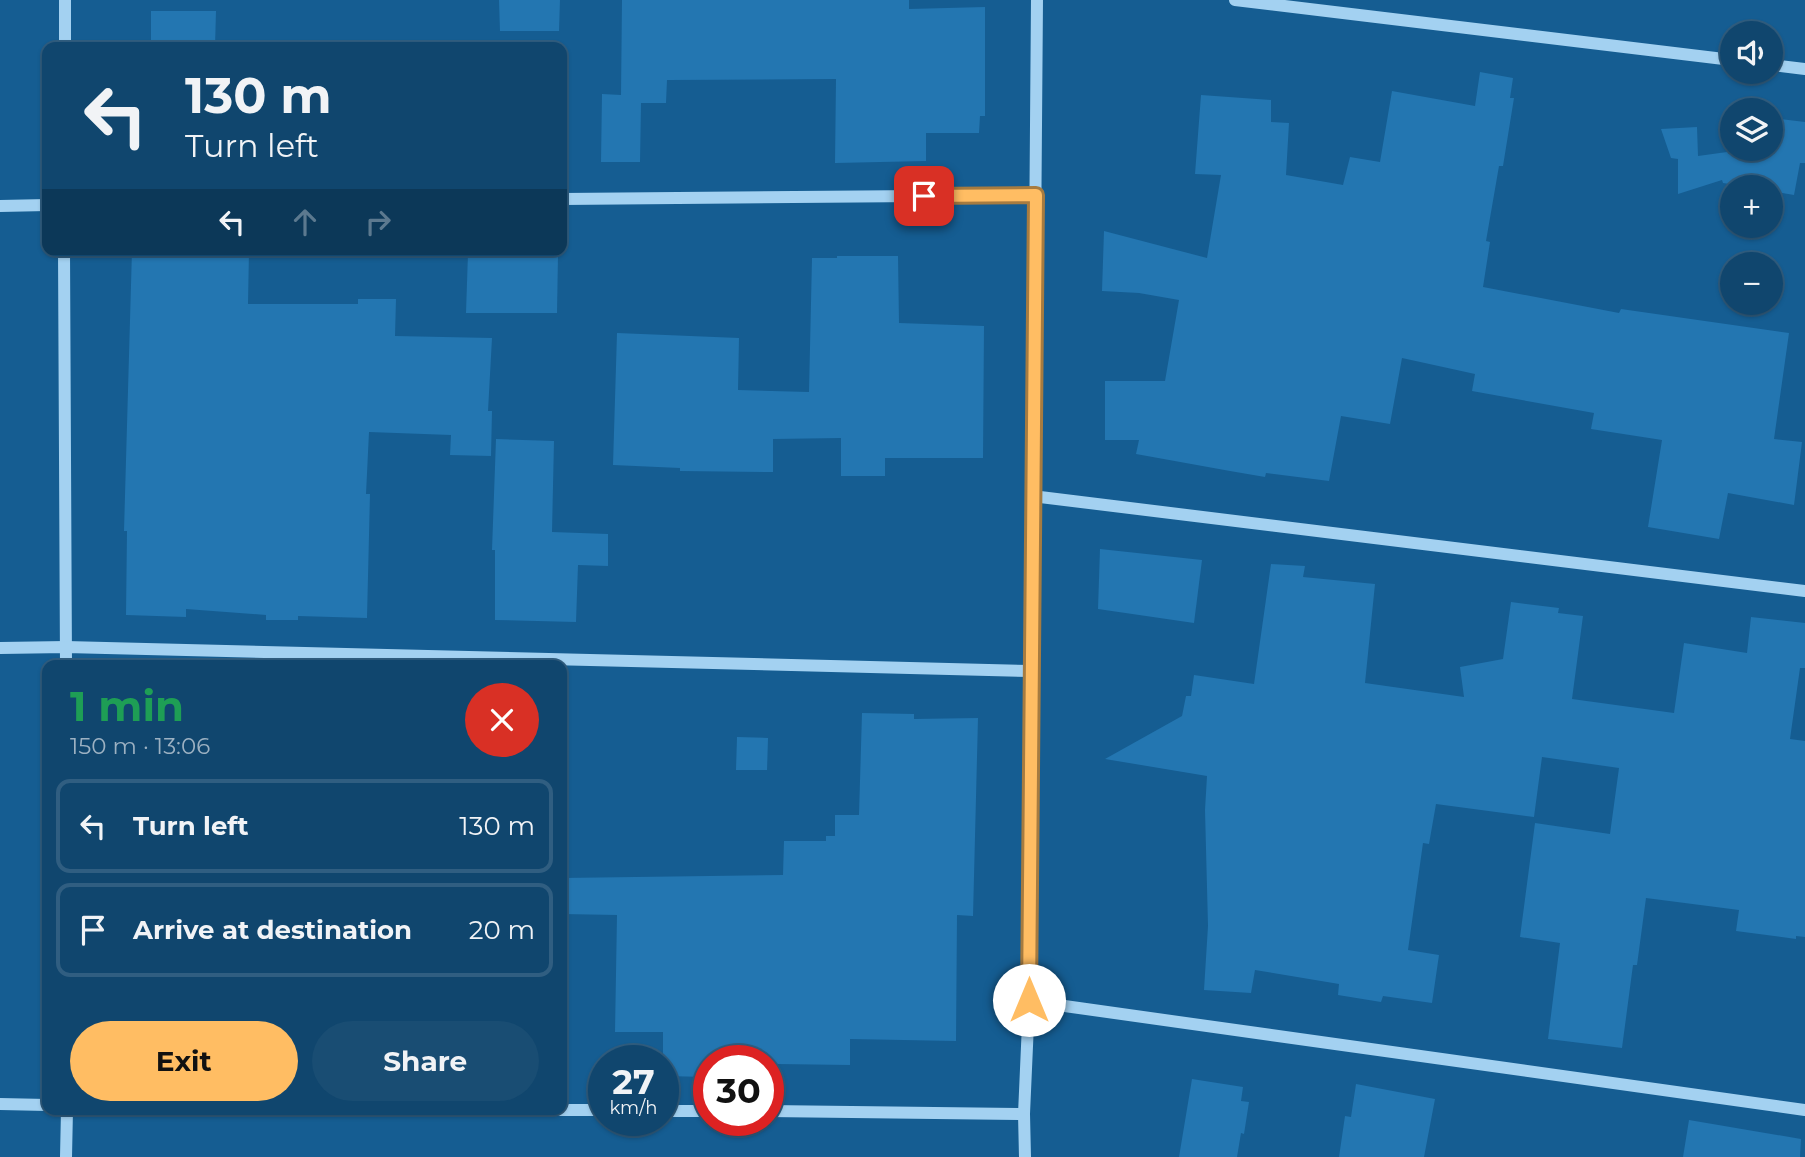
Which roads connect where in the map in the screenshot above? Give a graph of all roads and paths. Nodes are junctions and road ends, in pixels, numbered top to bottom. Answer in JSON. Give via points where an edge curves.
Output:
{"nodes":[{"id":1,"x":65,"y":0,"type":"edge"},
{"id":2,"x":1037,"y":0,"type":"edge"},
{"id":3,"x":1235,"y":0,"type":"edge"},
{"id":4,"x":65,"y":42,"type":"edge"},
{"id":5,"x":1720,"y":59,"type":"edge"},
{"id":6,"x":1783,"y":66,"type":"edge"},
{"id":7,"x":1805,"y":69,"type":"edge"},
{"id":8,"x":1036,"y":195,"type":"junction"},
{"id":9,"x":567,"y":199,"type":"edge"},
{"id":10,"x":42,"y":205,"type":"edge"},
{"id":11,"x":0,"y":206,"type":"edge"},
{"id":12,"x":64,"y":256,"type":"edge"},
{"id":13,"x":1032,"y":496,"type":"junction"},
{"id":14,"x":1805,"y":591,"type":"edge"},
{"id":15,"x":0,"y":648,"type":"edge"},
{"id":16,"x":66,"y":648,"type":"junction"},
{"id":17,"x":66,"y":660,"type":"edge"},
{"id":18,"x":1031,"y":671,"type":"junction"},
{"id":19,"x":1029,"y":1000,"type":"junction"},
{"id":20,"x":0,"y":1104,"type":"edge"},
{"id":21,"x":42,"y":1105,"type":"edge"},
{"id":22,"x":567,"y":1110,"type":"edge"},
{"id":23,"x":588,"y":1110,"type":"edge"},
{"id":24,"x":1805,"y":1110,"type":"edge"},
{"id":25,"x":784,"y":1111,"type":"edge"},
{"id":26,"x":1024,"y":1114,"type":"junction"},
{"id":27,"x":67,"y":1115,"type":"edge"},
{"id":28,"x":66,"y":1157,"type":"edge"},
{"id":29,"x":1025,"y":1157,"type":"edge"}],
"edges":[{"from":1,"to":4,"type":"street"},
{"from":2,"to":8,"type":"street"},
{"from":3,"to":5,"type":"street"},
{"from":6,"to":7,"type":"street"},
{"from":8,"to":9,"type":"street"},
{"from":8,"to":13,"type":"street"},
{"from":10,"to":11,"type":"street"},
{"from":12,"to":16,"type":"street"},
{"from":13,"to":14,"type":"street"},
{"from":13,"to":18,"type":"street"},
{"from":15,"to":16,"type":"street"},
{"from":16,"to":17,"type":"street"},
{"from":16,"to":18,"type":"street"},
{"from":18,"to":19,"type":"street"},
{"from":19,"to":24,"type":"street"},
{"from":19,"to":26,"type":"street"},
{"from":20,"to":21,"type":"street"},
{"from":22,"to":23,"type":"street"},
{"from":25,"to":26,"type":"street"},
{"from":26,"to":29,"type":"street"},
{"from":27,"to":28,"type":"street"}]}
